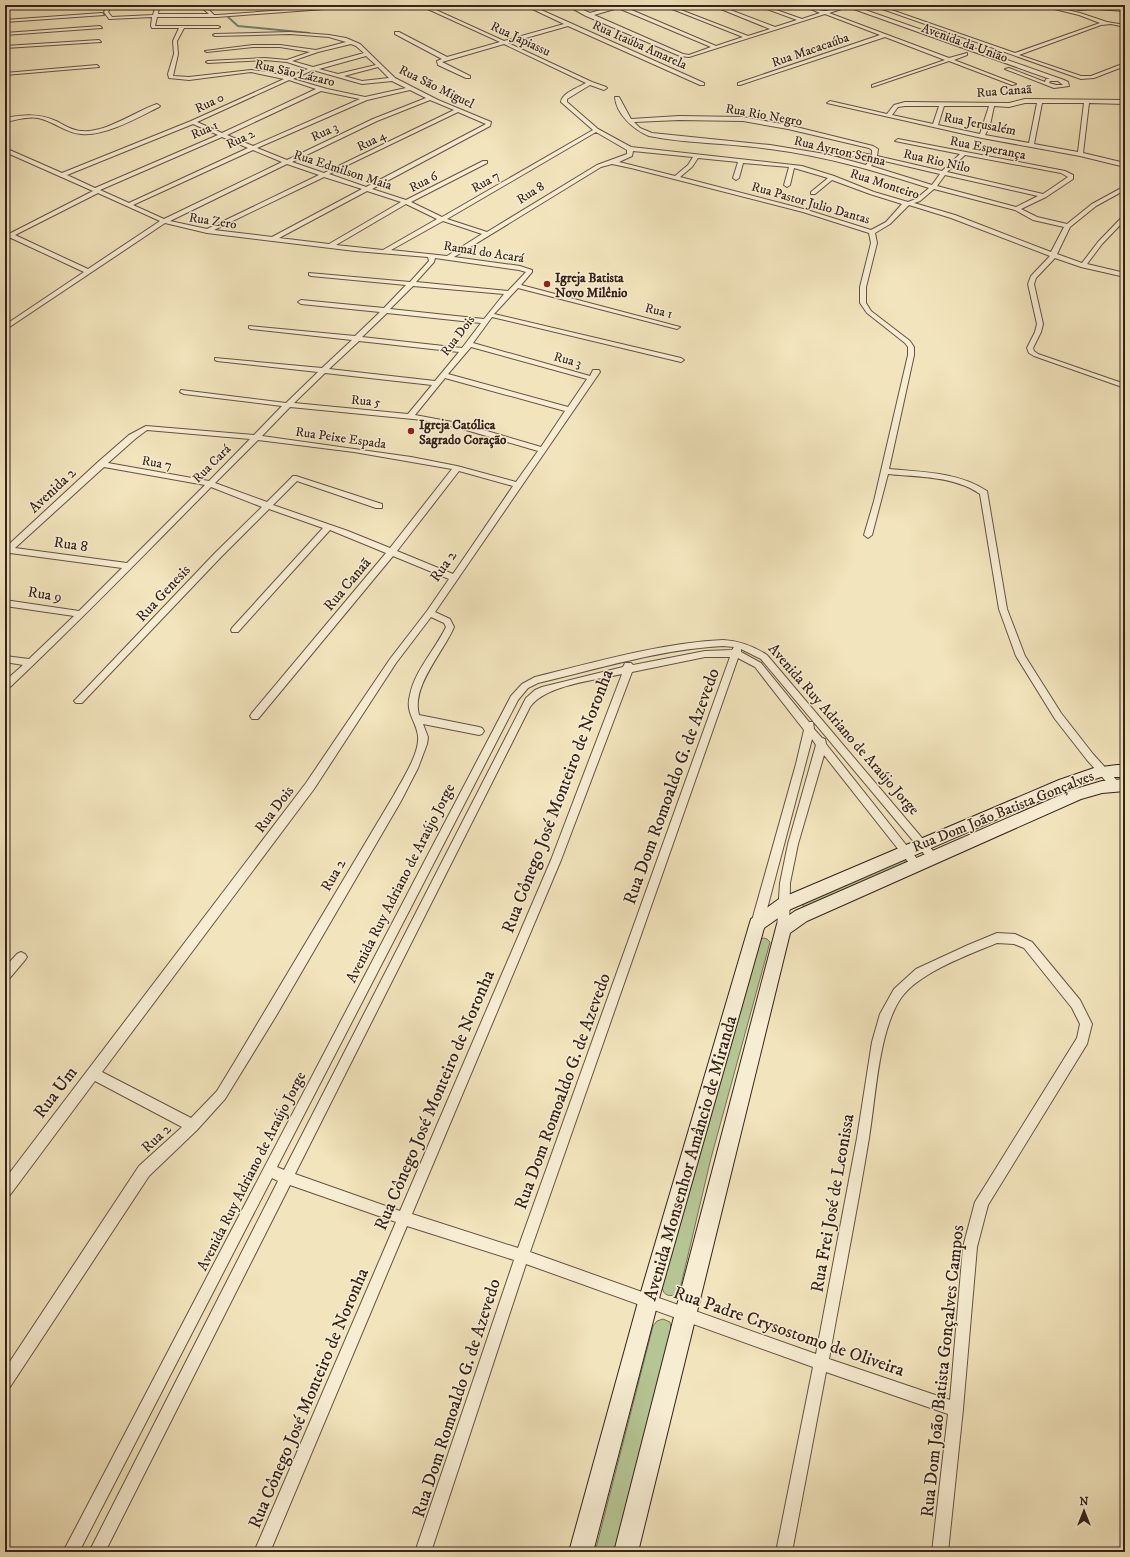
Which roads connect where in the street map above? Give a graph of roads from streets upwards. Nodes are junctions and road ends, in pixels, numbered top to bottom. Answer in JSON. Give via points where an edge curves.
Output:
{"nodes":[{"id":1,"x":110,"y":5,"type":"edge"},
{"id":2,"x":201,"y":5,"type":"edge"},
{"id":3,"x":262,"y":5,"type":"edge"},
{"id":4,"x":298,"y":5,"type":"edge"},
{"id":5,"x":372,"y":5,"type":"edge"},
{"id":6,"x":376,"y":5,"type":"edge"},
{"id":7,"x":421,"y":5,"type":"edge"},
{"id":8,"x":526,"y":5,"type":"edge"},
{"id":9,"x":568,"y":5,"type":"edge"},
{"id":10,"x":618,"y":5,"type":"edge"},
{"id":11,"x":664,"y":5,"type":"edge"},
{"id":12,"x":713,"y":5,"type":"edge"},
{"id":13,"x":758,"y":5,"type":"edge"},
{"id":14,"x":804,"y":5,"type":"edge"},
{"id":15,"x":832,"y":5,"type":"edge"},
{"id":16,"x":848,"y":5,"type":"edge"},
{"id":17,"x":873,"y":5,"type":"edge"},
{"id":18,"x":1040,"y":5,"type":"edge"},
{"id":19,"x":1043,"y":5,"type":"edge"},
{"id":20,"x":158,"y":6,"type":"dead end"},
{"id":21,"x":338,"y":7,"type":"edge"},
{"id":22,"x":840,"y":8,"type":"junction"},
{"id":23,"x":1079,"y":9,"type":"edge"},
{"id":24,"x":1125,"y":10,"type":"edge"},
{"id":25,"x":299,"y":11,"type":"junction"},
{"id":26,"x":825,"y":12,"type":"junction"},
{"id":27,"x":265,"y":13,"type":"junction"},
{"id":28,"x":102,"y":14,"type":"dead end"},
{"id":29,"x":590,"y":14,"type":"junction"},
{"id":30,"x":157,"y":15,"type":"junction"},
{"id":31,"x":214,"y":16,"type":"junction"},
{"id":32,"x":582,"y":17,"type":"dead end"},
{"id":33,"x":801,"y":20,"type":"junction"},
{"id":34,"x":5,"y":21,"type":"edge"},
{"id":35,"x":1105,"y":23,"type":"junction"},
{"id":36,"x":569,"y":24,"type":"junction"},
{"id":37,"x":1125,"y":26,"type":"edge"},
{"id":38,"x":100,"y":27,"type":"dead end"},
{"id":39,"x":182,"y":27,"type":"junction"},
{"id":40,"x":218,"y":27,"type":"junction"},
{"id":41,"x":776,"y":29,"type":"junction"},
{"id":42,"x":398,"y":33,"type":"dead end"},
{"id":43,"x":5,"y":34,"type":"edge"},
{"id":44,"x":215,"y":34,"type":"junction"},
{"id":45,"x":886,"y":35,"type":"junction"},
{"id":46,"x":749,"y":38,"type":"junction"},
{"id":47,"x":921,"y":38,"type":"dead end"},
{"id":48,"x":212,"y":40,"type":"dead end"},
{"id":49,"x":99,"y":41,"type":"dead end"},
{"id":50,"x":351,"y":42,"type":"junction"},
{"id":51,"x":505,"y":42,"type":"junction"},
{"id":52,"x":210,"y":45,"type":"dead end"},
{"id":53,"x":986,"y":46,"type":"junction"},
{"id":54,"x":5,"y":47,"type":"edge"},
{"id":55,"x":717,"y":48,"type":"junction"},
{"id":56,"x":973,"y":50,"type":"junction"},
{"id":57,"x":207,"y":51,"type":"junction"},
{"id":58,"x":316,"y":51,"type":"junction"},
{"id":59,"x":957,"y":51,"type":"dead end"},
{"id":60,"x":366,"y":54,"type":"junction"},
{"id":61,"x":965,"y":54,"type":"junction"},
{"id":62,"x":1014,"y":55,"type":"junction"},
{"id":63,"x":971,"y":56,"type":"dead end"},
{"id":64,"x":446,"y":59,"type":"junction"},
{"id":65,"x":949,"y":59,"type":"junction"},
{"id":66,"x":287,"y":61,"type":"junction"},
{"id":67,"x":208,"y":62,"type":"junction"},
{"id":68,"x":1125,"y":64,"type":"edge"},
{"id":69,"x":97,"y":66,"type":"dead end"},
{"id":70,"x":378,"y":66,"type":"junction"},
{"id":71,"x":1003,"y":68,"type":"dead end"},
{"id":72,"x":312,"y":69,"type":"junction"},
{"id":73,"x":5,"y":74,"type":"edge"},
{"id":74,"x":207,"y":76,"type":"junction"},
{"id":75,"x":336,"y":76,"type":"junction"},
{"id":76,"x":468,"y":77,"type":"dead end"},
{"id":77,"x":289,"y":79,"type":"junction"},
{"id":78,"x":392,"y":79,"type":"junction"},
{"id":79,"x":1058,"y":80,"type":"junction"},
{"id":80,"x":590,"y":83,"type":"junction"},
{"id":81,"x":702,"y":84,"type":"dead end"},
{"id":82,"x":740,"y":84,"type":"dead end"},
{"id":83,"x":1014,"y":84,"type":"dead end"},
{"id":84,"x":1046,"y":84,"type":"junction"},
{"id":85,"x":874,"y":86,"type":"dead end"},
{"id":86,"x":410,"y":88,"type":"junction"},
{"id":87,"x":604,"y":88,"type":"dead end"},
{"id":88,"x":321,"y":89,"type":"junction"},
{"id":89,"x":430,"y":98,"type":"junction"},
{"id":90,"x":616,"y":98,"type":"dead end"},
{"id":91,"x":365,"y":99,"type":"junction"},
{"id":92,"x":1040,"y":101,"type":"junction"},
{"id":93,"x":1087,"y":101,"type":"junction"},
{"id":94,"x":1125,"y":102,"type":"edge"},
{"id":95,"x":830,"y":103,"type":"dead end"},
{"id":96,"x":942,"y":105,"type":"junction"},
{"id":97,"x":992,"y":105,"type":"junction"},
{"id":98,"x":157,"y":106,"type":"dead end"},
{"id":99,"x":458,"y":110,"type":"junction"},
{"id":100,"x":889,"y":116,"type":"junction"},
{"id":101,"x":5,"y":120,"type":"edge"},
{"id":102,"x":628,"y":121,"type":"junction"},
{"id":103,"x":193,"y":122,"type":"junction"},
{"id":104,"x":935,"y":125,"type":"junction"},
{"id":105,"x":596,"y":130,"type":"junction"},
{"id":106,"x":224,"y":134,"type":"junction"},
{"id":107,"x":982,"y":136,"type":"junction"},
{"id":108,"x":898,"y":140,"type":"dead end"},
{"id":109,"x":1031,"y":144,"type":"junction"},
{"id":110,"x":252,"y":148,"type":"junction"},
{"id":111,"x":630,"y":149,"type":"junction"},
{"id":112,"x":5,"y":150,"type":"edge"},
{"id":113,"x":964,"y":154,"type":"junction"},
{"id":114,"x":1080,"y":154,"type":"junction"},
{"id":115,"x":825,"y":156,"type":"junction"},
{"id":116,"x":696,"y":157,"type":"junction"},
{"id":117,"x":874,"y":157,"type":"junction"},
{"id":118,"x":741,"y":161,"type":"junction"},
{"id":119,"x":286,"y":162,"type":"junction"},
{"id":120,"x":486,"y":162,"type":"dead end"},
{"id":121,"x":612,"y":162,"type":"junction"},
{"id":122,"x":1125,"y":165,"type":"edge"},
{"id":123,"x":792,"y":166,"type":"junction"},
{"id":124,"x":868,"y":166,"type":"junction"},
{"id":125,"x":944,"y":172,"type":"junction"},
{"id":126,"x":63,"y":175,"type":"junction"},
{"id":127,"x":324,"y":176,"type":"junction"},
{"id":128,"x":677,"y":177,"type":"junction"},
{"id":129,"x":832,"y":177,"type":"junction"},
{"id":130,"x":736,"y":178,"type":"dead end"},
{"id":131,"x":787,"y":185,"type":"dead end"},
{"id":132,"x":933,"y":187,"type":"junction"},
{"id":133,"x":366,"y":188,"type":"junction"},
{"id":134,"x":1125,"y":188,"type":"edge"},
{"id":135,"x":96,"y":190,"type":"junction"},
{"id":136,"x":813,"y":193,"type":"dead end"},
{"id":137,"x":1044,"y":196,"type":"junction"},
{"id":138,"x":406,"y":202,"type":"junction"},
{"id":139,"x":908,"y":203,"type":"junction"},
{"id":140,"x":129,"y":205,"type":"junction"},
{"id":141,"x":1017,"y":209,"type":"junction"},
{"id":142,"x":1125,"y":216,"type":"edge"},
{"id":143,"x":442,"y":219,"type":"junction"},
{"id":144,"x":164,"y":221,"type":"junction"},
{"id":145,"x":1068,"y":226,"type":"junction"},
{"id":146,"x":207,"y":231,"type":"junction"},
{"id":147,"x":872,"y":232,"type":"junction"},
{"id":148,"x":488,"y":234,"type":"junction"},
{"id":149,"x":8,"y":237,"type":"edge"},
{"id":150,"x":272,"y":239,"type":"junction"},
{"id":151,"x":330,"y":246,"type":"junction"},
{"id":152,"x":385,"y":251,"type":"junction"},
{"id":153,"x":1053,"y":256,"type":"junction"},
{"id":154,"x":446,"y":257,"type":"junction"},
{"id":155,"x":431,"y":258,"type":"junction"},
{"id":156,"x":1083,"y":266,"type":"junction"},
{"id":157,"x":88,"y":272,"type":"junction"},
{"id":158,"x":311,"y":274,"type":"dead end"},
{"id":159,"x":528,"y":274,"type":"joint"},
{"id":160,"x":1125,"y":276,"type":"edge"},
{"id":161,"x":412,"y":284,"type":"junction"},
{"id":162,"x":517,"y":286,"type":"junction"},
{"id":163,"x":509,"y":294,"type":"junction"},
{"id":164,"x":301,"y":302,"type":"dead end"},
{"id":165,"x":385,"y":312,"type":"junction"},
{"id":166,"x":488,"y":318,"type":"junction"},
{"id":167,"x":251,"y":327,"type":"dead end"},
{"id":168,"x":677,"y":327,"type":"dead end"},
{"id":169,"x":5,"y":328,"type":"edge"},
{"id":170,"x":357,"y":339,"type":"junction"},
{"id":171,"x":469,"y":344,"type":"junction"},
{"id":172,"x":464,"y":350,"type":"junction"},
{"id":173,"x":217,"y":359,"type":"dead end"},
{"id":174,"x":681,"y":360,"type":"dead end"},
{"id":175,"x":325,"y":370,"type":"junction"},
{"id":176,"x":444,"y":375,"type":"junction"},
{"id":177,"x":594,"y":375,"type":"joint"},
{"id":178,"x":437,"y":383,"type":"junction"},
{"id":179,"x":1125,"y":386,"type":"edge"},
{"id":180,"x":184,"y":392,"type":"dead end"},
{"id":181,"x":288,"y":405,"type":"junction"},
{"id":182,"x":569,"y":410,"type":"junction"},
{"id":183,"x":410,"y":416,"type":"junction"},
{"id":184,"x":156,"y":429,"type":"joint"},
{"id":185,"x":255,"y":437,"type":"junction"},
{"id":186,"x":543,"y":450,"type":"junction"},
{"id":187,"x":101,"y":464,"type":"junction"},
{"id":188,"x":457,"y":468,"type":"junction"},
{"id":189,"x":885,"y":471,"type":"junction"},
{"id":190,"x":209,"y":483,"type":"junction"},
{"id":191,"x":519,"y":485,"type":"junction"},
{"id":192,"x":268,"y":506,"type":"junction"},
{"id":193,"x":379,"y":506,"type":"dead end"},
{"id":194,"x":328,"y":527,"type":"junction"},
{"id":195,"x":868,"y":535,"type":"dead end"},
{"id":196,"x":7,"y":552,"type":"edge"},
{"id":197,"x":392,"y":552,"type":"junction"},
{"id":198,"x":130,"y":566,"type":"junction"},
{"id":199,"x":455,"y":578,"type":"junction"},
{"id":200,"x":5,"y":603,"type":"edge"},
{"id":201,"x":430,"y":613,"type":"junction"},
{"id":202,"x":81,"y":614,"type":"junction"},
{"id":203,"x":235,"y":630,"type":"dead end"},
{"id":204,"x":737,"y":649,"type":"junction"},
{"id":205,"x":5,"y":660,"type":"edge"},
{"id":206,"x":31,"y":663,"type":"junction"},
{"id":207,"x":628,"y":664,"type":"junction"},
{"id":208,"x":5,"y":687,"type":"edge"},
{"id":209,"x":78,"y":700,"type":"dead end"},
{"id":210,"x":812,"y":715,"type":"junction"},
{"id":211,"x":255,"y":716,"type":"dead end"},
{"id":212,"x":417,"y":719,"type":"junction"},
{"id":213,"x":809,"y":728,"type":"junction"},
{"id":214,"x":824,"y":730,"type":"junction"},
{"id":215,"x":479,"y":731,"type":"dead end"},
{"id":216,"x":821,"y":745,"type":"junction"},
{"id":217,"x":1103,"y":771,"type":"junction"},
{"id":218,"x":1125,"y":771,"type":"edge"},
{"id":219,"x":1120,"y":785,"type":"edge"},
{"id":220,"x":922,"y":844,"type":"junction"},
{"id":221,"x":905,"y":852,"type":"junction"},
{"id":222,"x":934,"y":858,"type":"junction"},
{"id":223,"x":917,"y":865,"type":"junction"},
{"id":224,"x":785,"y":904,"type":"junction"},
{"id":225,"x":757,"y":924,"type":"junction"},
{"id":226,"x":783,"y":929,"type":"junction"},
{"id":227,"x":1015,"y":939,"type":"joint"},
{"id":228,"x":21,"y":956,"type":"dead end"},
{"id":229,"x":5,"y":975,"type":"edge"},
{"id":230,"x":134,"y":1017,"type":"joint"},
{"id":231,"x":92,"y":1073,"type":"junction"},
{"id":232,"x":193,"y":1126,"type":"junction"},
{"id":233,"x":269,"y":1171,"type":"junction"},
{"id":234,"x":287,"y":1178,"type":"junction"},
{"id":235,"x":5,"y":1190,"type":"edge"},
{"id":236,"x":403,"y":1218,"type":"junction"},
{"id":237,"x":522,"y":1256,"type":"junction"},
{"id":238,"x":648,"y":1302,"type":"junction"},
{"id":239,"x":685,"y":1313,"type":"junction"},
{"id":240,"x":821,"y":1363,"type":"junction"},
{"id":241,"x":5,"y":1382,"type":"edge"},
{"id":242,"x":956,"y":1410,"type":"junction"},
{"id":243,"x":71,"y":1552,"type":"edge"},
{"id":244,"x":97,"y":1552,"type":"edge"},
{"id":245,"x":262,"y":1552,"type":"edge"},
{"id":246,"x":423,"y":1552,"type":"edge"},
{"id":247,"x":581,"y":1552,"type":"edge"},
{"id":248,"x":626,"y":1552,"type":"edge"},
{"id":249,"x":784,"y":1552,"type":"edge"},
{"id":250,"x":940,"y":1552,"type":"edge"}],
"edges":[{"from":1,"to":30,"type":"street","via":[[106,12],[111,18]]},
{"from":2,"to":31,"type":"street"},
{"from":3,"to":27,"type":"street"},
{"from":4,"to":25,"type":"street"},
{"from":5,"to":6,"type":"street"},
{"from":5,"to":21,"type":"street"},
{"from":7,"to":51,"type":"street","name":"Rua Japiassu"},
{"from":8,"to":36,"type":"street","name":"Rua Itaúba Amarela"},
{"from":9,"to":29,"type":"street"},
{"from":10,"to":29,"type":"street"},
{"from":10,"to":55,"type":"street"},
{"from":11,"to":46,"type":"street"},
{"from":12,"to":41,"type":"street"},
{"from":13,"to":33,"type":"street"},
{"from":14,"to":26,"type":"street"},
{"from":15,"to":22,"type":"street","name":"Avenida da União"},
{"from":16,"to":22,"type":"street"},
{"from":16,"to":56,"type":"street"},
{"from":17,"to":53,"type":"street"},
{"from":18,"to":19,"type":"street"},
{"from":19,"to":23,"type":"street"},
{"from":20,"to":30,"type":"street"},
{"from":21,"to":25,"type":"street"},
{"from":22,"to":26,"type":"street"},
{"from":22,"to":47,"type":"street","name":"Avenida da União"},
{"from":23,"to":24,"type":"street"},
{"from":23,"to":35,"type":"street"},
{"from":25,"to":27,"type":"street"},
{"from":26,"to":33,"type":"street"},
{"from":26,"to":45,"type":"street"},
{"from":27,"to":31,"type":"street"},
{"from":28,"to":34,"type":"street"},
{"from":29,"to":32,"type":"street"},
{"from":29,"to":55,"type":"street","via":[[682,55],[690,56]]},
{"from":30,"to":31,"type":"street"},
{"from":30,"to":39,"type":"street","via":[[154,27]]},
{"from":31,"to":40,"type":"street","via":[[219,22]]},
{"from":33,"to":41,"type":"street"},
{"from":35,"to":37,"type":"street"},
{"from":35,"to":62,"type":"street"},
{"from":36,"to":51,"type":"street"},
{"from":36,"to":81,"type":"street","name":"Rua Itaúba Amarela"},
{"from":38,"to":43,"type":"street"},
{"from":39,"to":40,"type":"street"},
{"from":39,"to":74,"type":"street","name":"Rua São Lázaro","via":[[175,41],[176,54],[171,76]]},
{"from":40,"to":44,"type":"street"},
{"from":41,"to":46,"type":"street"},
{"from":42,"to":64,"type":"street"},
{"from":44,"to":48,"type":"street"},
{"from":44,"to":50,"type":"street","name":"Rua São Miguel","via":[[290,33],[328,36]]},
{"from":45,"to":65,"type":"street"},
{"from":45,"to":82,"type":"street","name":"Rua Macacaúba"},
{"from":46,"to":55,"type":"street"},
{"from":49,"to":54,"type":"street"},
{"from":50,"to":58,"type":"street"},
{"from":50,"to":60,"type":"street","name":"Rua São Miguel","via":[[358,45]]},
{"from":51,"to":64,"type":"street"},
{"from":51,"to":80,"type":"street","name":"Rua Japiassu"},
{"from":52,"to":57,"type":"street"},
{"from":53,"to":56,"type":"street","name":"Avenida da União"},
{"from":53,"to":62,"type":"street"},
{"from":56,"to":79,"type":"street"},
{"from":57,"to":58,"type":"street","via":[[274,46]]},
{"from":57,"to":67,"type":"street"},
{"from":58,"to":66,"type":"street"},
{"from":59,"to":61,"type":"street","name":"Avenida da União"},
{"from":60,"to":70,"type":"street","name":"Rua São Miguel"},
{"from":60,"to":72,"type":"street","name":"Rua 0"},
{"from":61,"to":63,"type":"street","name":"Avenida da União"},
{"from":61,"to":65,"type":"street"},
{"from":62,"to":68,"type":"street","via":[[1087,78]]},
{"from":64,"to":76,"type":"street","via":[[439,61],[440,64]]},
{"from":65,"to":83,"type":"street"},
{"from":65,"to":85,"type":"street"},
{"from":66,"to":67,"type":"street","via":[[257,59]]},
{"from":66,"to":72,"type":"street"},
{"from":67,"to":74,"type":"street"},
{"from":69,"to":73,"type":"street"},
{"from":70,"to":75,"type":"street"},
{"from":70,"to":78,"type":"street","name":"Rua São Miguel"},
{"from":71,"to":84,"type":"street","name":"Avenida da União"},
{"from":72,"to":75,"type":"street"},
{"from":72,"to":77,"type":"street","name":"Rua 0"},
{"from":74,"to":77,"type":"street","name":"Rua São Lázaro","via":[[251,71]]},
{"from":75,"to":78,"type":"street","via":[[362,83]]},
{"from":77,"to":88,"type":"street","name":"Rua São Lázaro"},
{"from":77,"to":103,"type":"street","name":"Rua 0"},
{"from":78,"to":86,"type":"street","name":"Rua São Miguel"},
{"from":79,"to":84,"type":"street","via":[[1048,80]]},
{"from":79,"to":84,"type":"street","name":"Avenida da União","via":[[1066,83],[1066,86]]},
{"from":80,"to":87,"type":"street","name":"Rua Japiassu"},
{"from":80,"to":105,"type":"street","via":[[570,94],[564,102]]},
{"from":86,"to":89,"type":"street","name":"Rua São Miguel"},
{"from":86,"to":91,"type":"street"},
{"from":88,"to":91,"type":"street","name":"Rua São Lázaro"},
{"from":88,"to":106,"type":"street","name":"Rua 1"},
{"from":89,"to":99,"type":"street","name":"Rua São Miguel"},
{"from":89,"to":119,"type":"street","name":"Rua 3","via":[[375,120]]},
{"from":90,"to":102,"type":"street","name":"Rua Ayrton Senna"},
{"from":91,"to":110,"type":"street","name":"Rua 2"},
{"from":92,"to":93,"type":"street","name":"Rua Canaã"},
{"from":92,"to":97,"type":"street","name":"Rua Canaã"},
{"from":92,"to":109,"type":"street"},
{"from":93,"to":94,"type":"street","name":"Rua Canaã"},
{"from":93,"to":114,"type":"street"},
{"from":95,"to":100,"type":"street","name":"Rua Jerusalém"},
{"from":96,"to":97,"type":"street","name":"Rua Canaã"},
{"from":96,"to":100,"type":"street","name":"Rua Canaã","via":[[900,105],[896,106]]},
{"from":96,"to":104,"type":"street"},
{"from":97,"to":107,"type":"street"},
{"from":98,"to":101,"type":"street","via":[[86,133],[38,117]]},
{"from":99,"to":127,"type":"street","name":"Rua 4"},
{"from":99,"to":133,"type":"street","name":"Rua São Miguel","via":[[489,122],[488,126]]},
{"from":100,"to":104,"type":"street","name":"Rua Jerusalém"},
{"from":102,"to":115,"type":"street","name":"Rua Ayrton Senna","via":[[641,132],[651,135],[770,147]]},
{"from":102,"to":117,"type":"street","name":"Rua Rio Negro","via":[[679,118],[743,119],[871,147],[874,149]]},
{"from":103,"to":106,"type":"street","name":"Rua Edmilson Maia"},
{"from":103,"to":126,"type":"street","name":"Rua 0"},
{"from":104,"to":107,"type":"street","name":"Rua Jerusalém"},
{"from":105,"to":111,"type":"street"},
{"from":105,"to":143,"type":"street","name":"Rua 7"},
{"from":106,"to":110,"type":"street","name":"Rua Edmilson Maia"},
{"from":106,"to":135,"type":"street","name":"Rua 1"},
{"from":107,"to":109,"type":"street","name":"Rua Jerusalém"},
{"from":108,"to":113,"type":"street","name":"Rua Esperança"},
{"from":109,"to":114,"type":"street","name":"Rua Jerusalém"},
{"from":110,"to":119,"type":"street","name":"Rua Edmilson Maia"},
{"from":110,"to":140,"type":"street","name":"Rua 2"},
{"from":111,"to":116,"type":"street","name":"Rua Monteiro"},
{"from":111,"to":121,"type":"street","via":[[630,155]]},
{"from":112,"to":126,"type":"street","name":"Rua Zero"},
{"from":113,"to":125,"type":"street"},
{"from":113,"to":137,"type":"street","name":"Rua Esperança","via":[[1062,172],[1071,176]]},
{"from":114,"to":122,"type":"street","name":"Rua Jerusalém"},
{"from":115,"to":117,"type":"street","name":"Rua Rio Nilo","via":[[836,153]]},
{"from":115,"to":124,"type":"street","name":"Rua Ayrton Senna"},
{"from":116,"to":118,"type":"street","name":"Rua Monteiro"},
{"from":116,"to":128,"type":"street"},
{"from":117,"to":124,"type":"street"},
{"from":117,"to":125,"type":"street","name":"Rua Rio Nilo"},
{"from":118,"to":123,"type":"street","name":"Rua Monteiro"},
{"from":118,"to":130,"type":"street"},
{"from":119,"to":127,"type":"street","name":"Rua Edmilson Maia"},
{"from":119,"to":144,"type":"street","name":"Rua 3"},
{"from":120,"to":138,"type":"street","name":"Rua 6"},
{"from":121,"to":128,"type":"street","name":"Rua Pastor Julio Dantas"},
{"from":121,"to":148,"type":"street","name":"Rua 8","via":[[590,171]]},
{"from":123,"to":129,"type":"street","name":"Rua Monteiro"},
{"from":123,"to":131,"type":"street"},
{"from":124,"to":132,"type":"street","name":"Rua Ayrton Senna"},
{"from":125,"to":132,"type":"street"},
{"from":125,"to":137,"type":"street","name":"Rua Rio Nilo"},
{"from":126,"to":135,"type":"street","name":"Rua Zero"},
{"from":127,"to":133,"type":"street","name":"Rua Edmilson Maia"},
{"from":127,"to":146,"type":"street","name":"Rua 4"},
{"from":128,"to":147,"type":"street","name":"Rua Pastor Julio Dantas"},
{"from":129,"to":136,"type":"street"},
{"from":129,"to":139,"type":"street","name":"Rua Monteiro"},
{"from":132,"to":139,"type":"street","via":[[918,200]]},
{"from":132,"to":141,"type":"street","name":"Rua Ayrton Senna"},
{"from":133,"to":138,"type":"street","name":"Rua Edmilson Maia"},
{"from":133,"to":150,"type":"street"},
{"from":134,"to":145,"type":"street","via":[[1094,205]]},
{"from":135,"to":140,"type":"street","name":"Rua Zero"},
{"from":135,"to":149,"type":"street","name":"Rua 1"},
{"from":137,"to":141,"type":"street"},
{"from":138,"to":143,"type":"street","name":"Rua Edmilson Maia"},
{"from":138,"to":151,"type":"street","name":"Rua 6"},
{"from":139,"to":147,"type":"street","via":[[901,207],[888,223]]},
{"from":139,"to":153,"type":"street","name":"Rua Monteiro","via":[[965,221]]},
{"from":140,"to":144,"type":"street","name":"Rua Zero"},
{"from":141,"to":145,"type":"street","name":"Rua Ayrton Senna","via":[[1029,217]]},
{"from":142,"to":156,"type":"street","via":[[1100,242]]},
{"from":143,"to":148,"type":"street","name":"Rua Edmilson Maia"},
{"from":143,"to":152,"type":"street","name":"Rua 7"},
{"from":144,"to":146,"type":"street","name":"Rua Zero"},
{"from":144,"to":157,"type":"street","name":"Rua 3"},
{"from":145,"to":153,"type":"street"},
{"from":146,"to":150,"type":"street","name":"Rua Zero"},
{"from":147,"to":189,"type":"street","name":"Rua Pastor Julio Dantas","via":[[874,243],[863,287],[863,303],[869,312],[908,342],[912,355]]},
{"from":148,"to":154,"type":"street","name":"Rua 8"},
{"from":149,"to":157,"type":"street"},
{"from":150,"to":151,"type":"street","name":"Rua Zero"},
{"from":151,"to":152,"type":"street","name":"Rua Zero"},
{"from":152,"to":155,"type":"street","name":"Rua Zero"},
{"from":153,"to":156,"type":"street","name":"Rua Monteiro"},
{"from":153,"to":179,"type":"street","via":[[1033,277],[1031,284],[1040,325],[1030,349],[1036,355]]},
{"from":154,"to":155,"type":"street","name":"Ramal do Acará"},
{"from":154,"to":159,"type":"street","name":"Ramal do Acará","via":[[526,269],[530,271]]},
{"from":155,"to":161,"type":"street","name":"Rua Cará"},
{"from":156,"to":160,"type":"street","name":"Rua Monteiro"},
{"from":157,"to":169,"type":"street","name":"Rua 3"},
{"from":158,"to":161,"type":"street"},
{"from":159,"to":162,"type":"street","name":"Rua Dois"},
{"from":161,"to":163,"type":"street"},
{"from":161,"to":165,"type":"street","name":"Rua Cará"},
{"from":162,"to":163,"type":"street","name":"Rua Dois"},
{"from":162,"to":168,"type":"street","name":"Rua 1"},
{"from":163,"to":166,"type":"street","name":"Rua Dois"},
{"from":164,"to":165,"type":"street"},
{"from":165,"to":166,"type":"street"},
{"from":165,"to":170,"type":"street","name":"Rua Cará"},
{"from":166,"to":171,"type":"street","name":"Rua Dois"},
{"from":166,"to":174,"type":"street"},
{"from":167,"to":170,"type":"street"},
{"from":170,"to":172,"type":"street"},
{"from":170,"to":175,"type":"street","name":"Rua Cará"},
{"from":171,"to":172,"type":"street","name":"Rua Dois"},
{"from":171,"to":177,"type":"street","name":"Rua 3"},
{"from":172,"to":176,"type":"street","name":"Rua Dois"},
{"from":173,"to":175,"type":"street"},
{"from":175,"to":178,"type":"street"},
{"from":175,"to":181,"type":"street","name":"Rua Cará"},
{"from":176,"to":178,"type":"street","name":"Rua Dois"},
{"from":176,"to":182,"type":"street"},
{"from":177,"to":182,"type":"street","name":"Rua 2"},
{"from":178,"to":183,"type":"street","name":"Rua Dois"},
{"from":180,"to":181,"type":"street","name":"Rua 5"},
{"from":181,"to":183,"type":"street","name":"Rua 5"},
{"from":181,"to":185,"type":"street","name":"Rua Cará"},
{"from":182,"to":186,"type":"street","name":"Rua 2"},
{"from":183,"to":186,"type":"street","name":"Rua 5","via":[[460,426]]},
{"from":184,"to":185,"type":"street","name":"Rua Peixe Espada"},
{"from":184,"to":187,"type":"street","name":"Avenida 2","via":[[146,428],[140,431]]},
{"from":185,"to":188,"type":"street","name":"Rua Peixe Espada"},
{"from":185,"to":190,"type":"street","name":"Rua Cará"},
{"from":186,"to":191,"type":"street","name":"Rua 2"},
{"from":187,"to":190,"type":"street","name":"Rua 7"},
{"from":187,"to":196,"type":"street","name":"Avenida 2"},
{"from":188,"to":191,"type":"street","name":"Rua Peixe Espada"},
{"from":188,"to":197,"type":"street","name":"Rua Canaã"},
{"from":189,"to":195,"type":"street","name":"Rua Pastor Julio Dantas"},
{"from":189,"to":217,"type":"street","via":[[955,480],[979,488],[984,493],[1003,609],[1021,656],[1058,716]]},
{"from":190,"to":192,"type":"street","name":"Rua 7"},
{"from":190,"to":198,"type":"street","name":"Rua Cará"},
{"from":191,"to":199,"type":"street","name":"Rua 2"},
{"from":192,"to":193,"type":"street","name":"Rua Genesis","via":[[296,478]]},
{"from":192,"to":194,"type":"street","name":"Rua 7"},
{"from":192,"to":209,"type":"street","name":"Rua Genesis"},
{"from":194,"to":197,"type":"street","name":"Rua 7"},
{"from":194,"to":203,"type":"street"},
{"from":196,"to":198,"type":"street","name":"Rua 8"},
{"from":197,"to":199,"type":"street","name":"Rua 7"},
{"from":197,"to":211,"type":"street","name":"Rua Canaã"},
{"from":198,"to":202,"type":"street","name":"Rua Cará"},
{"from":199,"to":201,"type":"street","name":"Rua 2"},
{"from":200,"to":202,"type":"street","name":"Rua 9"},
{"from":201,"to":212,"type":"street","name":"Rua 2","via":[[447,620],[450,627],[417,688],[412,702]]},
{"from":201,"to":230,"type":"street","name":"Rua Dois","via":[[393,661],[310,786]]},
{"from":202,"to":206,"type":"street","name":"Rua Cará"},
{"from":204,"to":207,"type":"street","name":"Avenida Ruy Adriano de Araújo Jorge","via":[[724,643],[704,644]]},
{"from":204,"to":210,"type":"street","name":"Avenida Ruy Adriano de Araújo Jorge","via":[[753,650],[764,658]]},
{"from":204,"to":213,"type":"street","name":"Avenida Ruy Adriano de Araújo Jorge","via":[[758,665]]},
{"from":204,"to":237,"type":"street","name":"Rua Dom Romoaldo G. de Azevedo"},
{"from":205,"to":206,"type":"street"},
{"from":206,"to":208,"type":"street","name":"Rua Cará"},
{"from":207,"to":233,"type":"street","name":"Avenida Ruy Adriano de Araújo Jorge","via":[[535,680],[514,698]]},
{"from":207,"to":234,"type":"street","name":"Avenida Ruy Adriano de Araújo Jorge","via":[[541,690],[533,695]]},
{"from":207,"to":236,"type":"street","name":"Rua Cônego José Monteiro de Noronha","via":[[556,860]]},
{"from":210,"to":213,"type":"street"},
{"from":210,"to":214,"type":"street","name":"Avenida Ruy Adriano de Araújo Jorge"},
{"from":212,"to":215,"type":"street"},
{"from":212,"to":232,"type":"street","name":"Rua 2","via":[[424,740],[408,778],[231,1079]]},
{"from":213,"to":216,"type":"street","name":"Avenida Ruy Adriano de Araújo Jorge"},
{"from":213,"to":225,"type":"street"},
{"from":214,"to":216,"type":"street"},
{"from":214,"to":220,"type":"street","name":"Avenida Ruy Adriano de Araújo Jorge"},
{"from":216,"to":221,"type":"street","name":"Avenida Ruy Adriano de Araújo Jorge"},
{"from":216,"to":224,"type":"street","via":[[793,844],[785,883]]},
{"from":217,"to":218,"type":"street","name":"Rua Dom João Batista Gonçalves"},
{"from":217,"to":219,"type":"street"},
{"from":217,"to":220,"type":"street","name":"Rua Dom João Batista Gonçalves","via":[[1090,773]]},
{"from":219,"to":222,"type":"street","name":"Rua Dom João Batista Gonçalves","via":[[1077,794]]},
{"from":220,"to":221,"type":"street","name":"Rua Dom João Batista Gonçalves"},
{"from":220,"to":222,"type":"street","name":"Avenida Ruy Adriano de Araújo Jorge"},
{"from":221,"to":223,"type":"street","name":"Avenida Ruy Adriano de Araújo Jorge"},
{"from":221,"to":224,"type":"street"},
{"from":222,"to":223,"type":"street"},
{"from":223,"to":226,"type":"street","via":[[801,916]]},
{"from":224,"to":225,"type":"street"},
{"from":224,"to":226,"type":"street"},
{"from":225,"to":238,"type":"street","name":"Avenida Monsenhor Amâncio de Miranda"},
{"from":226,"to":239,"type":"street","name":"Avenida Monsenhor Amâncio de Miranda"},
{"from":227,"to":240,"type":"street","name":"Rua Frei José de Leonissa","via":[[997,938],[920,973],[898,993],[886,1014],[878,1042],[863,1138]]},
{"from":227,"to":242,"type":"street","name":"Rua Dom João Batista Gonçalves Campos","via":[[1028,945],[1076,1004],[1086,1024],[1083,1040],[994,1182],[980,1209],[970,1247]]},
{"from":228,"to":229,"type":"street"},
{"from":230,"to":231,"type":"street","name":"Rua Um"},
{"from":231,"to":232,"type":"street"},
{"from":231,"to":235,"type":"street","name":"Rua Um"},
{"from":232,"to":241,"type":"street","name":"Rua 2","via":[[144,1171]]},
{"from":233,"to":234,"type":"street","name":"Rua Padre Crysostomo de Oliveira"},
{"from":233,"to":243,"type":"street","name":"Avenida Ruy Adriano de Araújo Jorge"},
{"from":234,"to":236,"type":"street","name":"Rua Padre Crysostomo de Oliveira"},
{"from":234,"to":244,"type":"street","name":"Avenida Ruy Adriano de Araújo Jorge"},
{"from":236,"to":237,"type":"street","name":"Rua Padre Crysostomo de Oliveira"},
{"from":236,"to":245,"type":"street","name":"Rua Cônego José Monteiro de Noronha"},
{"from":237,"to":238,"type":"street","name":"Rua Padre Crysostomo de Oliveira"},
{"from":237,"to":246,"type":"street","name":"Rua Dom Romoaldo G. de Azevedo"},
{"from":238,"to":239,"type":"street","name":"Rua Padre Crysostomo de Oliveira"},
{"from":238,"to":247,"type":"street","name":"Avenida Monsenhor Amâncio de Miranda"},
{"from":239,"to":240,"type":"street","name":"Rua Padre Crysostomo de Oliveira"},
{"from":239,"to":248,"type":"street","name":"Avenida Monsenhor Amâncio de Miranda"},
{"from":240,"to":242,"type":"street","name":"Rua Padre Crysostomo de Oliveira"},
{"from":240,"to":249,"type":"street","name":"Rua Frei José de Leonissa"},
{"from":242,"to":250,"type":"street","name":"Rua Dom João Batista Gonçalves Campos"}]}
